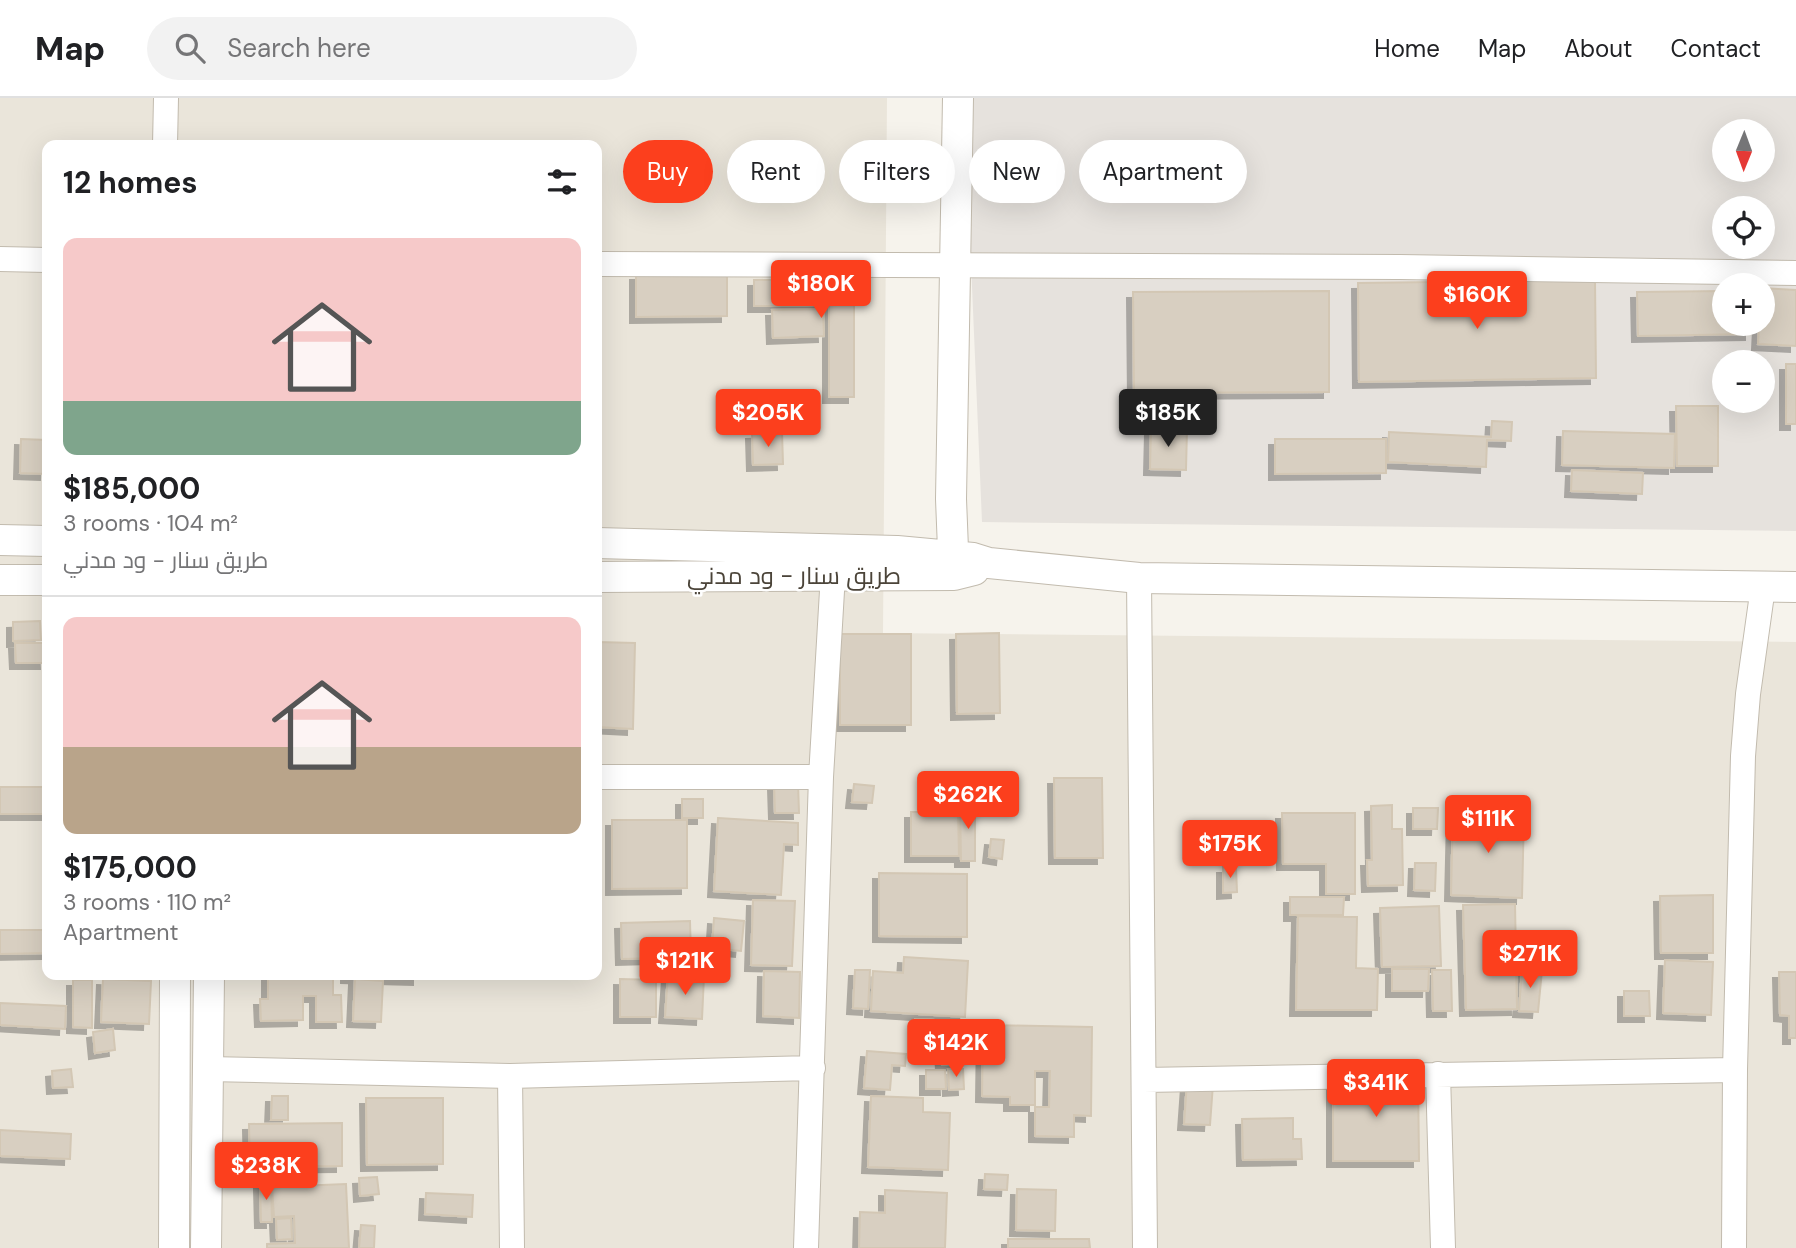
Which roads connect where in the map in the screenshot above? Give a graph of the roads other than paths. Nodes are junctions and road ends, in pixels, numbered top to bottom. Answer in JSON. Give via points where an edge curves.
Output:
{"nodes":[{"id":1,"x":166,"y":98,"type":"edge"},
{"id":2,"x":958,"y":98,"type":"edge"},
{"id":3,"x":165,"y":140,"type":"edge"},
{"id":4,"x":0,"y":259,"type":"edge"},
{"id":5,"x":42,"y":260,"type":"edge"},
{"id":6,"x":602,"y":264,"type":"edge"},
{"id":7,"x":956,"y":265,"type":"junction"},
{"id":8,"x":1796,"y":273,"type":"edge"},
{"id":9,"x":0,"y":540,"type":"edge"},
{"id":10,"x":42,"y":541,"type":"edge"},
{"id":11,"x":602,"y":543,"type":"edge"},
{"id":12,"x":834,"y":562,"type":"junction"},
{"id":13,"x":953,"y":566,"type":"junction"},
{"id":14,"x":602,"y":577,"type":"edge"},
{"id":15,"x":1139,"y":578,"type":"junction"},
{"id":16,"x":0,"y":580,"type":"edge"},
{"id":17,"x":42,"y":580,"type":"edge"},
{"id":18,"x":1763,"y":587,"type":"junction"},
{"id":19,"x":1796,"y":587,"type":"edge"},
{"id":20,"x":602,"y":777,"type":"edge"},
{"id":21,"x":821,"y":777,"type":"junction"},
{"id":22,"x":175,"y":980,"type":"edge"},
{"id":23,"x":209,"y":980,"type":"edge"},
{"id":24,"x":813,"y":1068,"type":"junction"},
{"id":25,"x":208,"y":1069,"type":"junction"},
{"id":26,"x":1735,"y":1070,"type":"junction"},
{"id":27,"x":1438,"y":1074,"type":"junction"},
{"id":28,"x":510,"y":1076,"type":"junction"},
{"id":29,"x":1144,"y":1080,"type":"junction"},
{"id":30,"x":174,"y":1248,"type":"edge"},
{"id":31,"x":206,"y":1248,"type":"edge"},
{"id":32,"x":512,"y":1248,"type":"edge"},
{"id":33,"x":806,"y":1248,"type":"edge"},
{"id":34,"x":1145,"y":1248,"type":"edge"},
{"id":35,"x":1443,"y":1248,"type":"edge"},
{"id":36,"x":1734,"y":1248,"type":"edge"}],
"edges":[{"from":1,"to":3,"type":"street"},
{"from":2,"to":7,"type":"street"},
{"from":4,"to":5,"type":"street"},
{"from":6,"to":7,"type":"street"},
{"from":7,"to":8,"type":"street"},
{"from":7,"to":13,"type":"street"},
{"from":9,"to":10,"type":"street"},
{"from":11,"to":12,"type":"street","name":"طريق سنار - ود مدني"},
{"from":12,"to":13,"type":"street","name":"طريق سنار - ود مدني"},
{"from":12,"to":13,"type":"street","name":"طريق سنار - ود مدني","via":[[897,551]]},
{"from":12,"to":14,"type":"street","name":"طريق سنار - ود مدني"},
{"from":12,"to":21,"type":"street"},
{"from":13,"to":15,"type":"street","via":[[989,563]]},
{"from":15,"to":18,"type":"street"},
{"from":15,"to":29,"type":"street"},
{"from":16,"to":17,"type":"street"},
{"from":18,"to":19,"type":"street"},
{"from":18,"to":26,"type":"street","via":[[1743,756]]},
{"from":20,"to":21,"type":"street"},
{"from":21,"to":24,"type":"street"},
{"from":22,"to":30,"type":"street"},
{"from":23,"to":25,"type":"street"},
{"from":24,"to":28,"type":"street"},
{"from":24,"to":33,"type":"street"},
{"from":25,"to":28,"type":"street"},
{"from":25,"to":31,"type":"street"},
{"from":26,"to":27,"type":"street"},
{"from":26,"to":36,"type":"street"},
{"from":27,"to":29,"type":"street"},
{"from":27,"to":35,"type":"street"},
{"from":28,"to":32,"type":"street"},
{"from":29,"to":34,"type":"street"}]}
